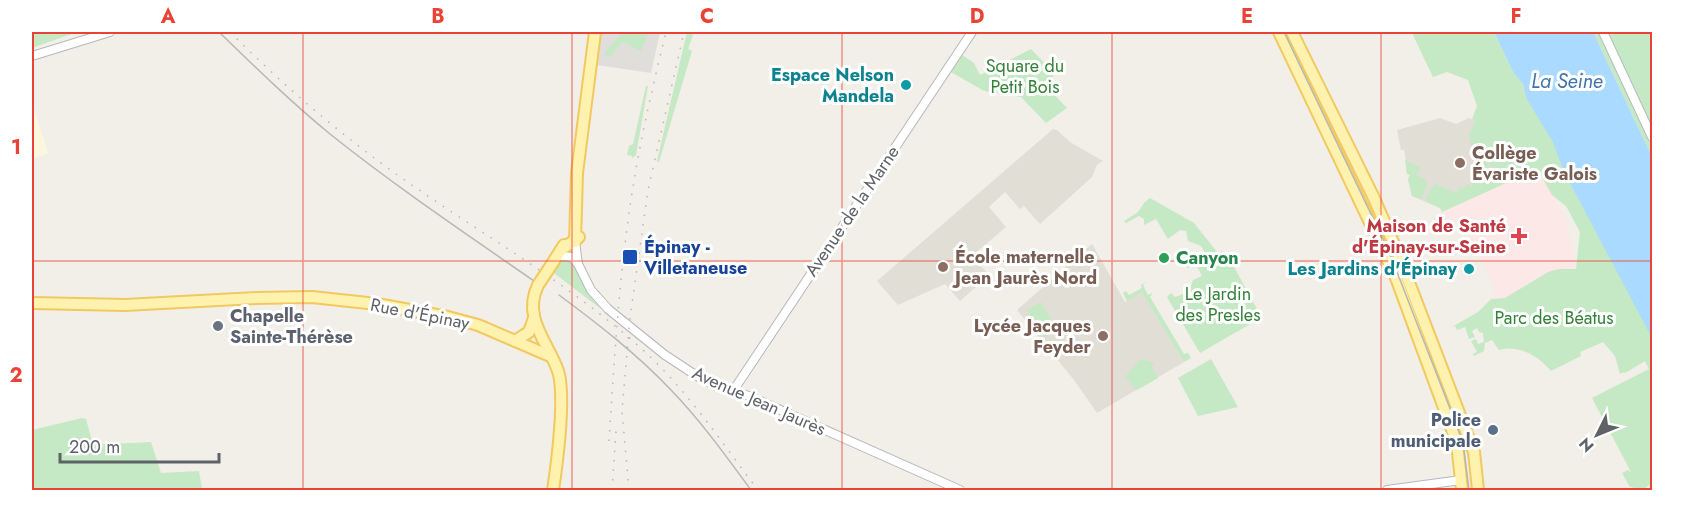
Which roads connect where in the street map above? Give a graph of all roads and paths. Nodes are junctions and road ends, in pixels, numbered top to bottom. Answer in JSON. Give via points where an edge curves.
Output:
{"nodes":[{"id":1,"x":110,"y":32,"type":"edge"},
{"id":2,"x":595,"y":32,"type":"edge"},
{"id":3,"x":972,"y":32,"type":"edge"},
{"id":4,"x":1280,"y":32,"type":"edge"},
{"id":5,"x":1292,"y":32,"type":"edge"},
{"id":6,"x":1603,"y":32,"type":"edge"},
{"id":7,"x":32,"y":56,"type":"edge"},
{"id":8,"x":1653,"y":137,"type":"edge"},
{"id":9,"x":580,"y":156,"type":"junction"},
{"id":10,"x":575,"y":207,"type":"junction"},
{"id":11,"x":577,"y":243,"type":"junction"},
{"id":12,"x":556,"y":259,"type":"junction"},
{"id":13,"x":578,"y":264,"type":"junction"},
{"id":14,"x":583,"y":276,"type":"junction"},
{"id":15,"x":32,"y":303,"type":"edge"},
{"id":16,"x":534,"y":318,"type":"junction"},
{"id":17,"x":515,"y":341,"type":"junction"},
{"id":18,"x":550,"y":356,"type":"junction"},
{"id":19,"x":733,"y":391,"type":"junction"},
{"id":20,"x":1462,"y":485,"type":"edge"},
{"id":21,"x":1478,"y":485,"type":"edge"},
{"id":22,"x":553,"y":490,"type":"edge"},
{"id":23,"x":960,"y":490,"type":"edge"},
{"id":24,"x":1387,"y":490,"type":"edge"}],
"edges":[{"from":1,"to":7,"type":"street"},
{"from":2,"to":9,"type":"main road"},
{"from":3,"to":19,"type":"street","name":"Avenue de la Marne"},
{"from":4,"to":20,"type":"main road","via":[[1395,275],[1451,423]]},
{"from":5,"to":21,"type":"main road","via":[[1394,243],[1463,419],[1474,452]]},
{"from":6,"to":8,"type":"street"},
{"from":9,"to":10,"type":"main road"},
{"from":9,"to":11,"type":"main road","via":[[582,195]]},
{"from":10,"to":11,"type":"main road"},
{"from":10,"to":12,"type":"main road","via":[[569,235]]},
{"from":11,"to":12,"type":"main road"},
{"from":11,"to":13,"type":"street","name":"Avenue Jean Jaurès"},
{"from":11,"to":14,"type":"street","name":"Avenue Jean Jaurès"},
{"from":12,"to":13,"type":"street","via":[[572,257]]},
{"from":12,"to":16,"type":"main road","bridge":true,"via":[[533,298]]},
{"from":13,"to":14,"type":"street","name":"Avenue Jean Jaurès"},
{"from":14,"to":19,"type":"street","name":"Avenue Jean Jaurès","via":[[605,306],[665,355],[709,383]]},
{"from":15,"to":17,"type":"main road","name":"Rue d'Épinay","via":[[125,305],[312,297],[448,317]]},
{"from":16,"to":17,"type":"main road","via":[[529,332]]},
{"from":16,"to":18,"type":"main road"},
{"from":17,"to":18,"type":"main road","name":"Rue d'Épinay"},
{"from":18,"to":22,"type":"main road","via":[[561,386]]},
{"from":19,"to":23,"type":"street","name":"Avenue Jean Jaurès"},
{"from":20,"to":24,"type":"street"}]}
